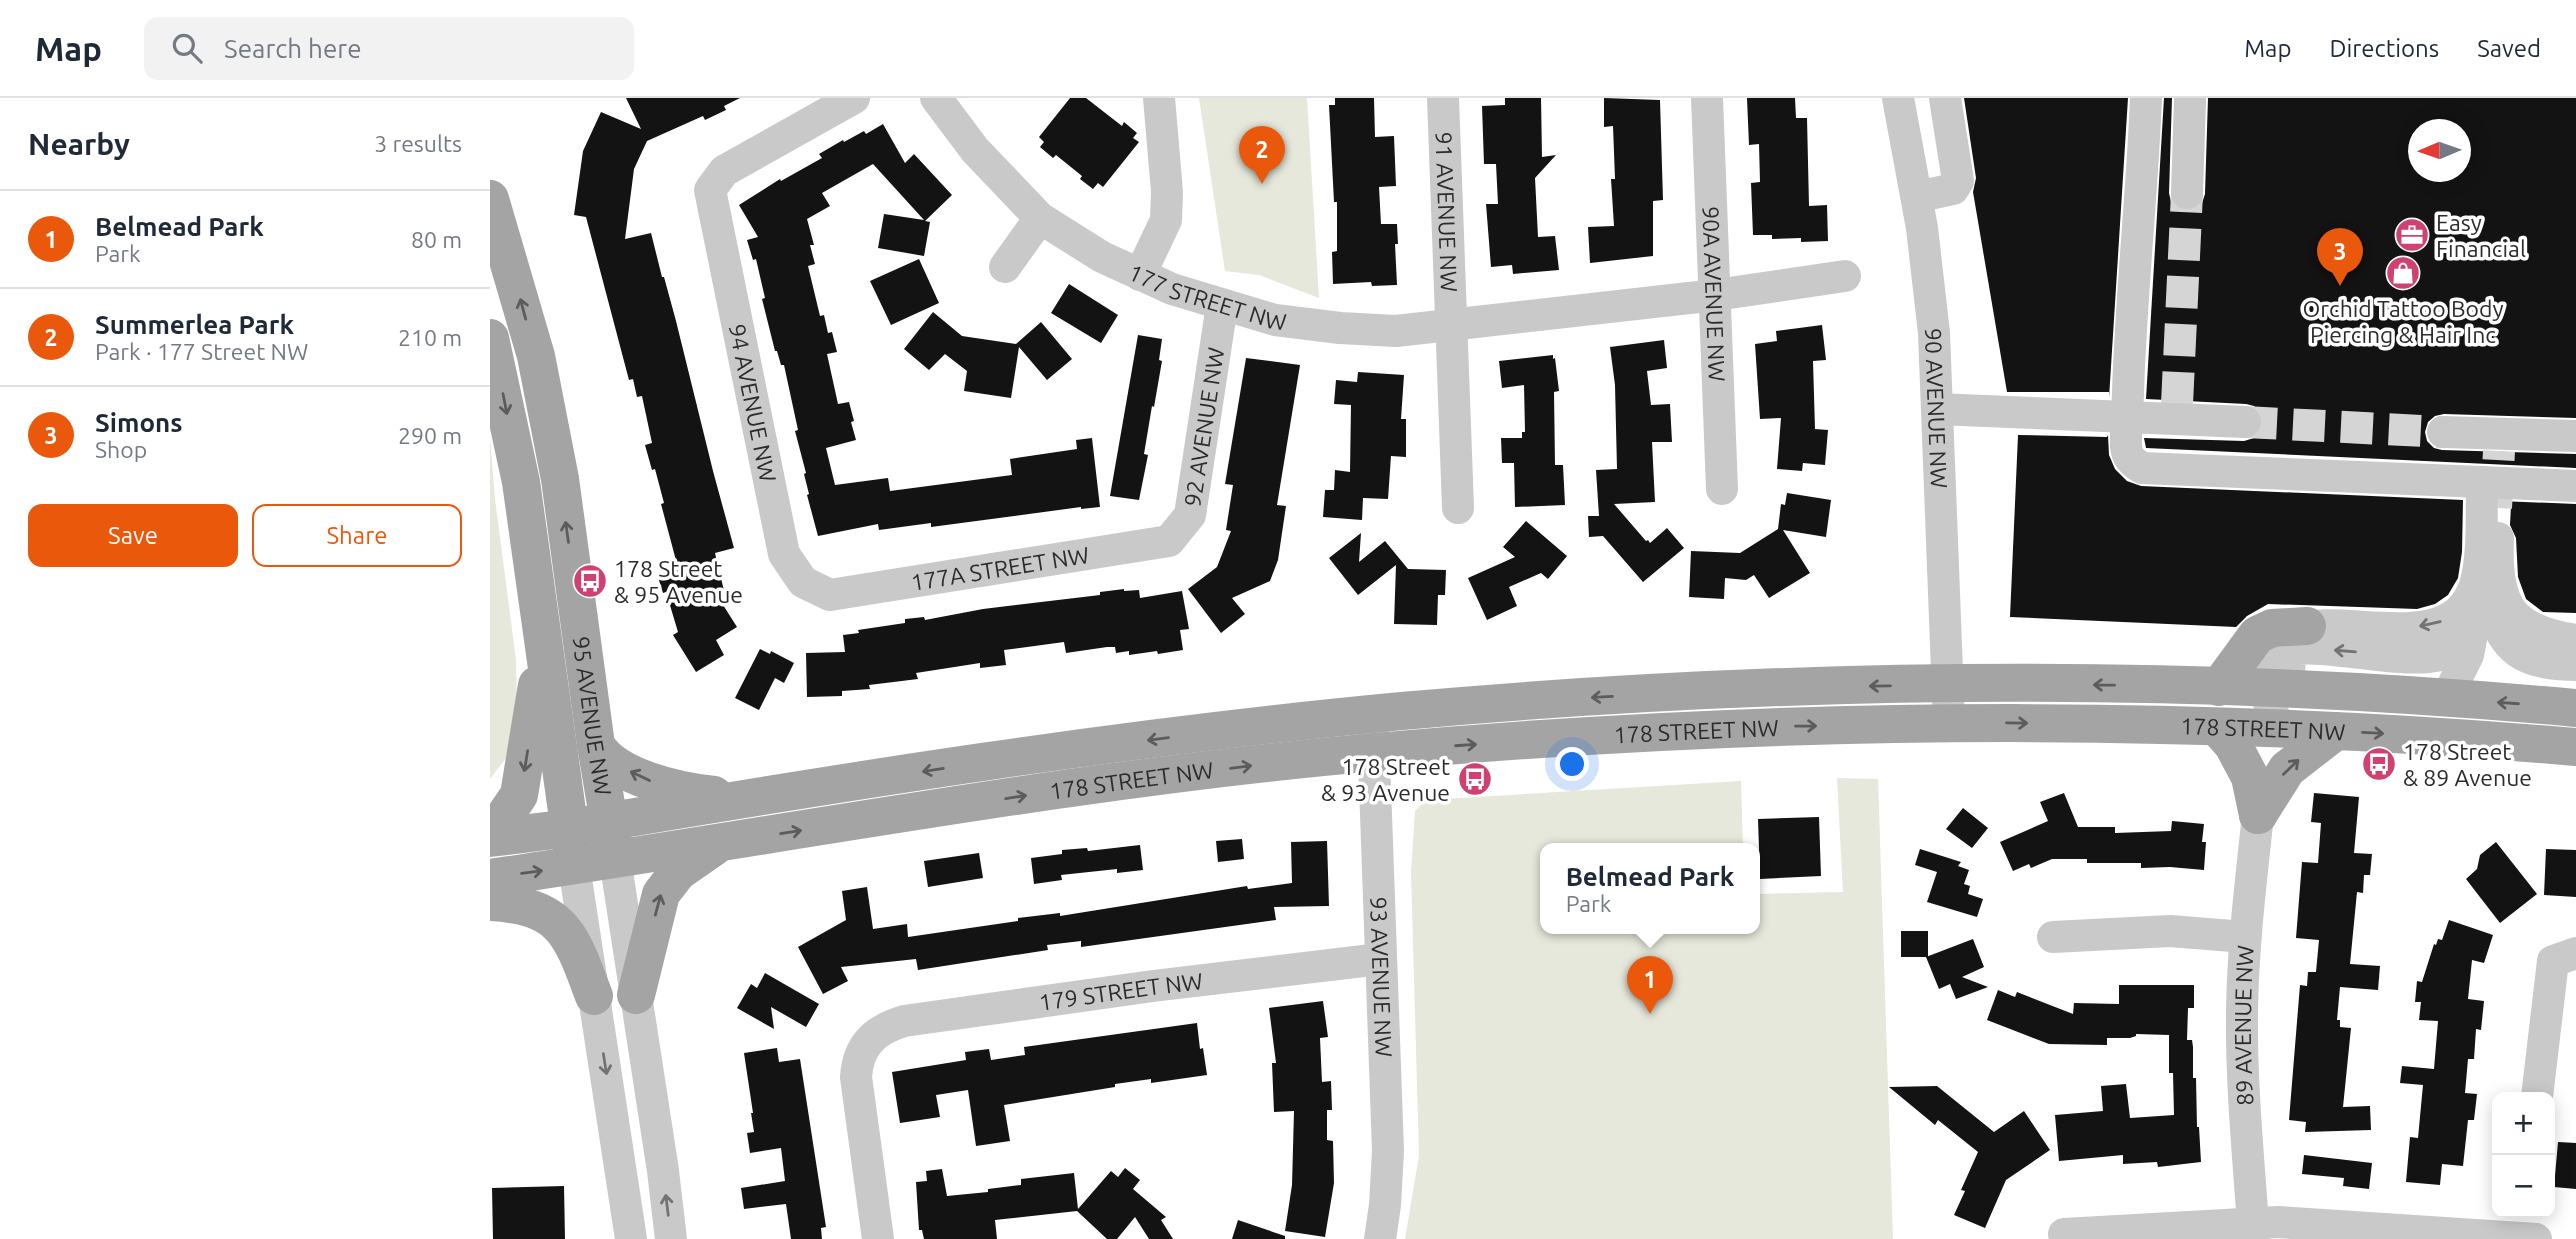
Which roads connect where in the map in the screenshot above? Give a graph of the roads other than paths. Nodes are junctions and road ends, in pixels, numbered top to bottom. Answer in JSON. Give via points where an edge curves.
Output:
{"nodes":[{"id":1,"x":855,"y":98,"type":"edge"},
{"id":2,"x":936,"y":98,"type":"edge"},
{"id":3,"x":1136,"y":98,"type":"edge"},
{"id":4,"x":1443,"y":98,"type":"edge"},
{"id":5,"x":1707,"y":98,"type":"edge"},
{"id":6,"x":1898,"y":98,"type":"edge"},
{"id":7,"x":1945,"y":98,"type":"edge"},
{"id":8,"x":2146,"y":98,"type":"edge"},
{"id":9,"x":2190,"y":100,"type":"edge"},
{"id":10,"x":1160,"y":108,"type":"edge"},
{"id":11,"x":2187,"y":193,"type":"tunnel mouth"},
{"id":12,"x":1917,"y":198,"type":"junction"},
{"id":13,"x":490,"y":199,"type":"edge"},
{"id":14,"x":1040,"y":218,"type":"junction"},
{"id":15,"x":1005,"y":267,"type":"dead end"},
{"id":16,"x":1140,"y":275,"type":"junction"},
{"id":17,"x":1845,"y":276,"type":"dead end"},
{"id":18,"x":1716,"y":295,"type":"junction"},
{"id":19,"x":1222,"y":305,"type":"junction"},
{"id":20,"x":1451,"y":324,"type":"junction"},
{"id":21,"x":490,"y":338,"type":"edge"},
{"id":22,"x":1937,"y":410,"type":"junction"},
{"id":23,"x":2245,"y":422,"type":"tunnel mouth"},
{"id":24,"x":2443,"y":432,"type":"tunnel mouth"},
{"id":25,"x":2576,"y":436,"type":"edge"},
{"id":26,"x":2491,"y":483,"type":"junction"},
{"id":27,"x":2576,"y":486,"type":"edge"},
{"id":28,"x":1722,"y":489,"type":"dead end"},
{"id":29,"x":1458,"y":508,"type":"dead end"},
{"id":30,"x":1169,"y":541,"type":"joint"},
{"id":31,"x":830,"y":595,"type":"joint"},
{"id":32,"x":2480,"y":614,"type":"junction"},
{"id":33,"x":2307,"y":626,"type":"junction"},
{"id":34,"x":2576,"y":640,"type":"edge"},
{"id":35,"x":544,"y":645,"type":"junction"},
{"id":36,"x":2576,"y":665,"type":"edge"},
{"id":37,"x":1948,"y":684,"type":"junction"},
{"id":38,"x":2219,"y":687,"type":"junction"},
{"id":39,"x":2277,"y":688,"type":"junction"},
{"id":40,"x":2446,"y":699,"type":"junction"},
{"id":41,"x":2576,"y":708,"type":"edge"},
{"id":42,"x":1372,"y":714,"type":"junction"},
{"id":43,"x":1949,"y":723,"type":"junction"},
{"id":44,"x":2217,"y":727,"type":"junction"},
{"id":45,"x":2281,"y":729,"type":"junction"},
{"id":46,"x":2336,"y":731,"type":"junction"},
{"id":47,"x":596,"y":745,"type":"junction"},
{"id":48,"x":2576,"y":747,"type":"edge"},
{"id":49,"x":1374,"y":752,"type":"junction"},
{"id":50,"x":754,"y":798,"type":"junction"},
{"id":51,"x":2258,"y":815,"type":"junction"},
{"id":52,"x":610,"y":821,"type":"junction"},
{"id":53,"x":490,"y":826,"type":"edge"},
{"id":54,"x":570,"y":828,"type":"junction"},
{"id":55,"x":490,"y":838,"type":"edge"},
{"id":56,"x":723,"y":842,"type":"junction"},
{"id":57,"x":615,"y":859,"type":"junction"},
{"id":58,"x":575,"y":866,"type":"junction"},
{"id":59,"x":490,"y":878,"type":"edge"},
{"id":60,"x":490,"y":902,"type":"edge"},
{"id":61,"x":2053,"y":937,"type":"dead end"},
{"id":62,"x":2245,"y":937,"type":"junction"},
{"id":63,"x":2565,"y":957,"type":"edge"},
{"id":64,"x":1380,"y":959,"type":"junction"},
{"id":65,"x":636,"y":995,"type":"junction"},
{"id":66,"x":594,"y":996,"type":"junction"},
{"id":67,"x":2538,"y":1092,"type":"edge"},
{"id":68,"x":2526,"y":1230,"type":"edge"},
{"id":69,"x":2254,"y":1231,"type":"edge"},
{"id":70,"x":2064,"y":1234,"type":"dead end"},
{"id":71,"x":631,"y":1239,"type":"edge"},
{"id":72,"x":671,"y":1239,"type":"edge"},
{"id":73,"x":878,"y":1239,"type":"edge"},
{"id":74,"x":1380,"y":1239,"type":"edge"}],
"edges":[{"from":1,"to":31,"type":"street","name":"94 AVENUE NW","via":[[724,171],[710,190],[784,554],[803,582]]},
{"from":2,"to":14,"type":"street","via":[[975,150]]},
{"from":3,"to":10,"type":"street"},
{"from":4,"to":20,"type":"street","name":"91 AVENUE NW"},
{"from":5,"to":18,"type":"street","name":"90A AVENUE NW"},
{"from":6,"to":12,"type":"street","name":"90 AVENUE NW"},
{"from":7,"to":12,"type":"street","via":[[1964,177],[1954,189]]},
{"from":8,"to":26,"type":"street","bridge":true,"via":[[2131,302],[2126,438],[2130,460],[2142,468]]},
{"from":9,"to":11,"type":"street"},
{"from":10,"to":16,"type":"street","via":[[1166,220]]},
{"from":12,"to":22,"type":"street","name":"90 AVENUE NW","via":[[1933,320]]},
{"from":47,"to":13,"type":"main road","name":"95 AVENUE NW","one_way":true,"via":[[558,465],[536,356]]},
{"from":14,"to":15,"type":"street"},
{"from":14,"to":16,"type":"street","name":"177 STREET NW"},
{"from":16,"to":19,"type":"street","name":"177 STREET NW"},
{"from":17,"to":18,"type":"street","name":"177 STREET NW"},
{"from":18,"to":20,"type":"street","name":"177 STREET NW"},
{"from":18,"to":28,"type":"street","name":"90A AVENUE NW"},
{"from":19,"to":20,"type":"street","name":"177 STREET NW","via":[[1275,320],[1340,328],[1396,331]]},
{"from":19,"to":30,"type":"street","name":"92 AVENUE NW","via":[[1190,515]]},
{"from":20,"to":29,"type":"street"},
{"from":21,"to":35,"type":"main road","name":"95 AVENUE NW","one_way":true,"via":[[521,482]]},
{"from":22,"to":23,"type":"street","via":[[2177,411]]},
{"from":22,"to":37,"type":"street","name":"90 AVENUE NW"},
{"from":24,"to":25,"type":"street","via":[[2490,442]]},
{"from":26,"to":27,"type":"street"},
{"from":26,"to":33,"type":"street","one_way":true,"via":[[2475,584],[2452,617],[2411,628]]},
{"from":26,"to":34,"type":"street","via":[[2497,566],[2506,602],[2526,626]]},
{"from":30,"to":31,"type":"street","name":"177A STREET NW"},
{"from":32,"to":36,"type":"street","via":[[2521,655],[2537,662]]},
{"from":32,"to":39,"type":"street","one_way":true,"via":[[2448,652],[2411,657],[2295,649]]},
{"from":32,"to":40,"type":"street","via":[[2468,655]]},
{"from":33,"to":38,"type":"main road","via":[[2272,628],[2257,635]]},
{"from":33,"to":39,"type":"street","via":[[2286,632],[2272,644]]},
{"from":35,"to":53,"type":"main road","one_way":true,"via":[[519,795],[504,817]]},
{"from":35,"to":54,"type":"main road","name":"95 AVENUE NW"},
{"from":38,"to":37,"type":"main road","name":"178 STREET NW","one_way":true},
{"from":37,"to":42,"type":"main road","name":"178 STREET NW","one_way":true,"via":[[1670,692]]},
{"from":37,"to":43,"type":"street","name":"90 AVENUE NW"},
{"from":38,"to":39,"type":"main road","name":"178 STREET NW"},
{"from":39,"to":40,"type":"main road","name":"178 STREET NW"},
{"from":39,"to":45,"type":"street","via":[[2269,709]]},
{"from":39,"to":46,"type":"street","via":[[2311,722]]},
{"from":41,"to":40,"type":"main road","name":"178 STREET NW","one_way":true},
{"from":42,"to":49,"type":"street","name":"93 AVENUE NW"},
{"from":42,"to":50,"type":"main road","name":"178 STREET NW","one_way":true,"via":[[1052,752]]},
{"from":43,"to":44,"type":"main road","name":"178 STREET NW","one_way":true},
{"from":49,"to":43,"type":"main road","name":"178 STREET NW","one_way":true,"via":[[1673,730]]},
{"from":44,"to":45,"type":"main road","name":"178 STREET NW"},
{"from":44,"to":51,"type":"main road","via":[[2246,768]]},
{"from":45,"to":46,"type":"main road","name":"178 STREET NW"},
{"from":46,"to":48,"type":"main road","name":"178 STREET NW","one_way":true},
{"from":51,"to":46,"type":"main road","one_way":true,"via":[[2287,769]]},
{"from":50,"to":47,"type":"main road","one_way":true,"via":[[682,791],[652,781],[615,764]]},
{"from":47,"to":52,"type":"main road","name":"95 AVENUE NW"},
{"from":56,"to":49,"type":"main road","name":"178 STREET NW","one_way":true,"via":[[1057,791]]},
{"from":49,"to":64,"type":"street","name":"93 AVENUE NW"},
{"from":50,"to":52,"type":"main road","name":"178 STREET NW"},
{"from":51,"to":62,"type":"street","name":"89 AVENUE NW"},
{"from":52,"to":54,"type":"main road","name":"178 STREET NW"},
{"from":52,"to":57,"type":"main road","name":"95 AVENUE NW"},
{"from":54,"to":55,"type":"main road","name":"178 STREET NW"},
{"from":54,"to":58,"type":"main road","name":"95 AVENUE NW"},
{"from":56,"to":57,"type":"main road","name":"178 STREET NW"},
{"from":65,"to":56,"type":"main road","one_way":true,"via":[[661,894],[685,866]]},
{"from":57,"to":58,"type":"main road","name":"178 STREET NW"},
{"from":57,"to":65,"type":"street","name":"95 AVENUE NW"},
{"from":59,"to":58,"type":"main road","name":"178 STREET NW","one_way":true},
{"from":58,"to":66,"type":"street","name":"95 AVENUE NW"},
{"from":60,"to":66,"type":"main road","via":[[518,906],[556,922],[575,944]]},
{"from":61,"to":62,"type":"street","via":[[2170,931]]},
{"from":62,"to":69,"type":"street","name":"89 AVENUE NW","via":[[2242,1059]]},
{"from":63,"to":67,"type":"street"},
{"from":64,"to":73,"type":"street","name":"179 STREET NW","via":[[904,1021],[884,1028],[866,1042],[856,1077]]},
{"from":64,"to":74,"type":"street","name":"93 AVENUE NW","via":[[1388,1151]]},
{"from":72,"to":65,"type":"street","name":"95 AVENUE NW","one_way":true},
{"from":66,"to":71,"type":"street","name":"95 AVENUE NW","one_way":true},
{"from":68,"to":69,"type":"street","via":[[2304,1222]]},
{"from":69,"to":70,"type":"street"}]}
